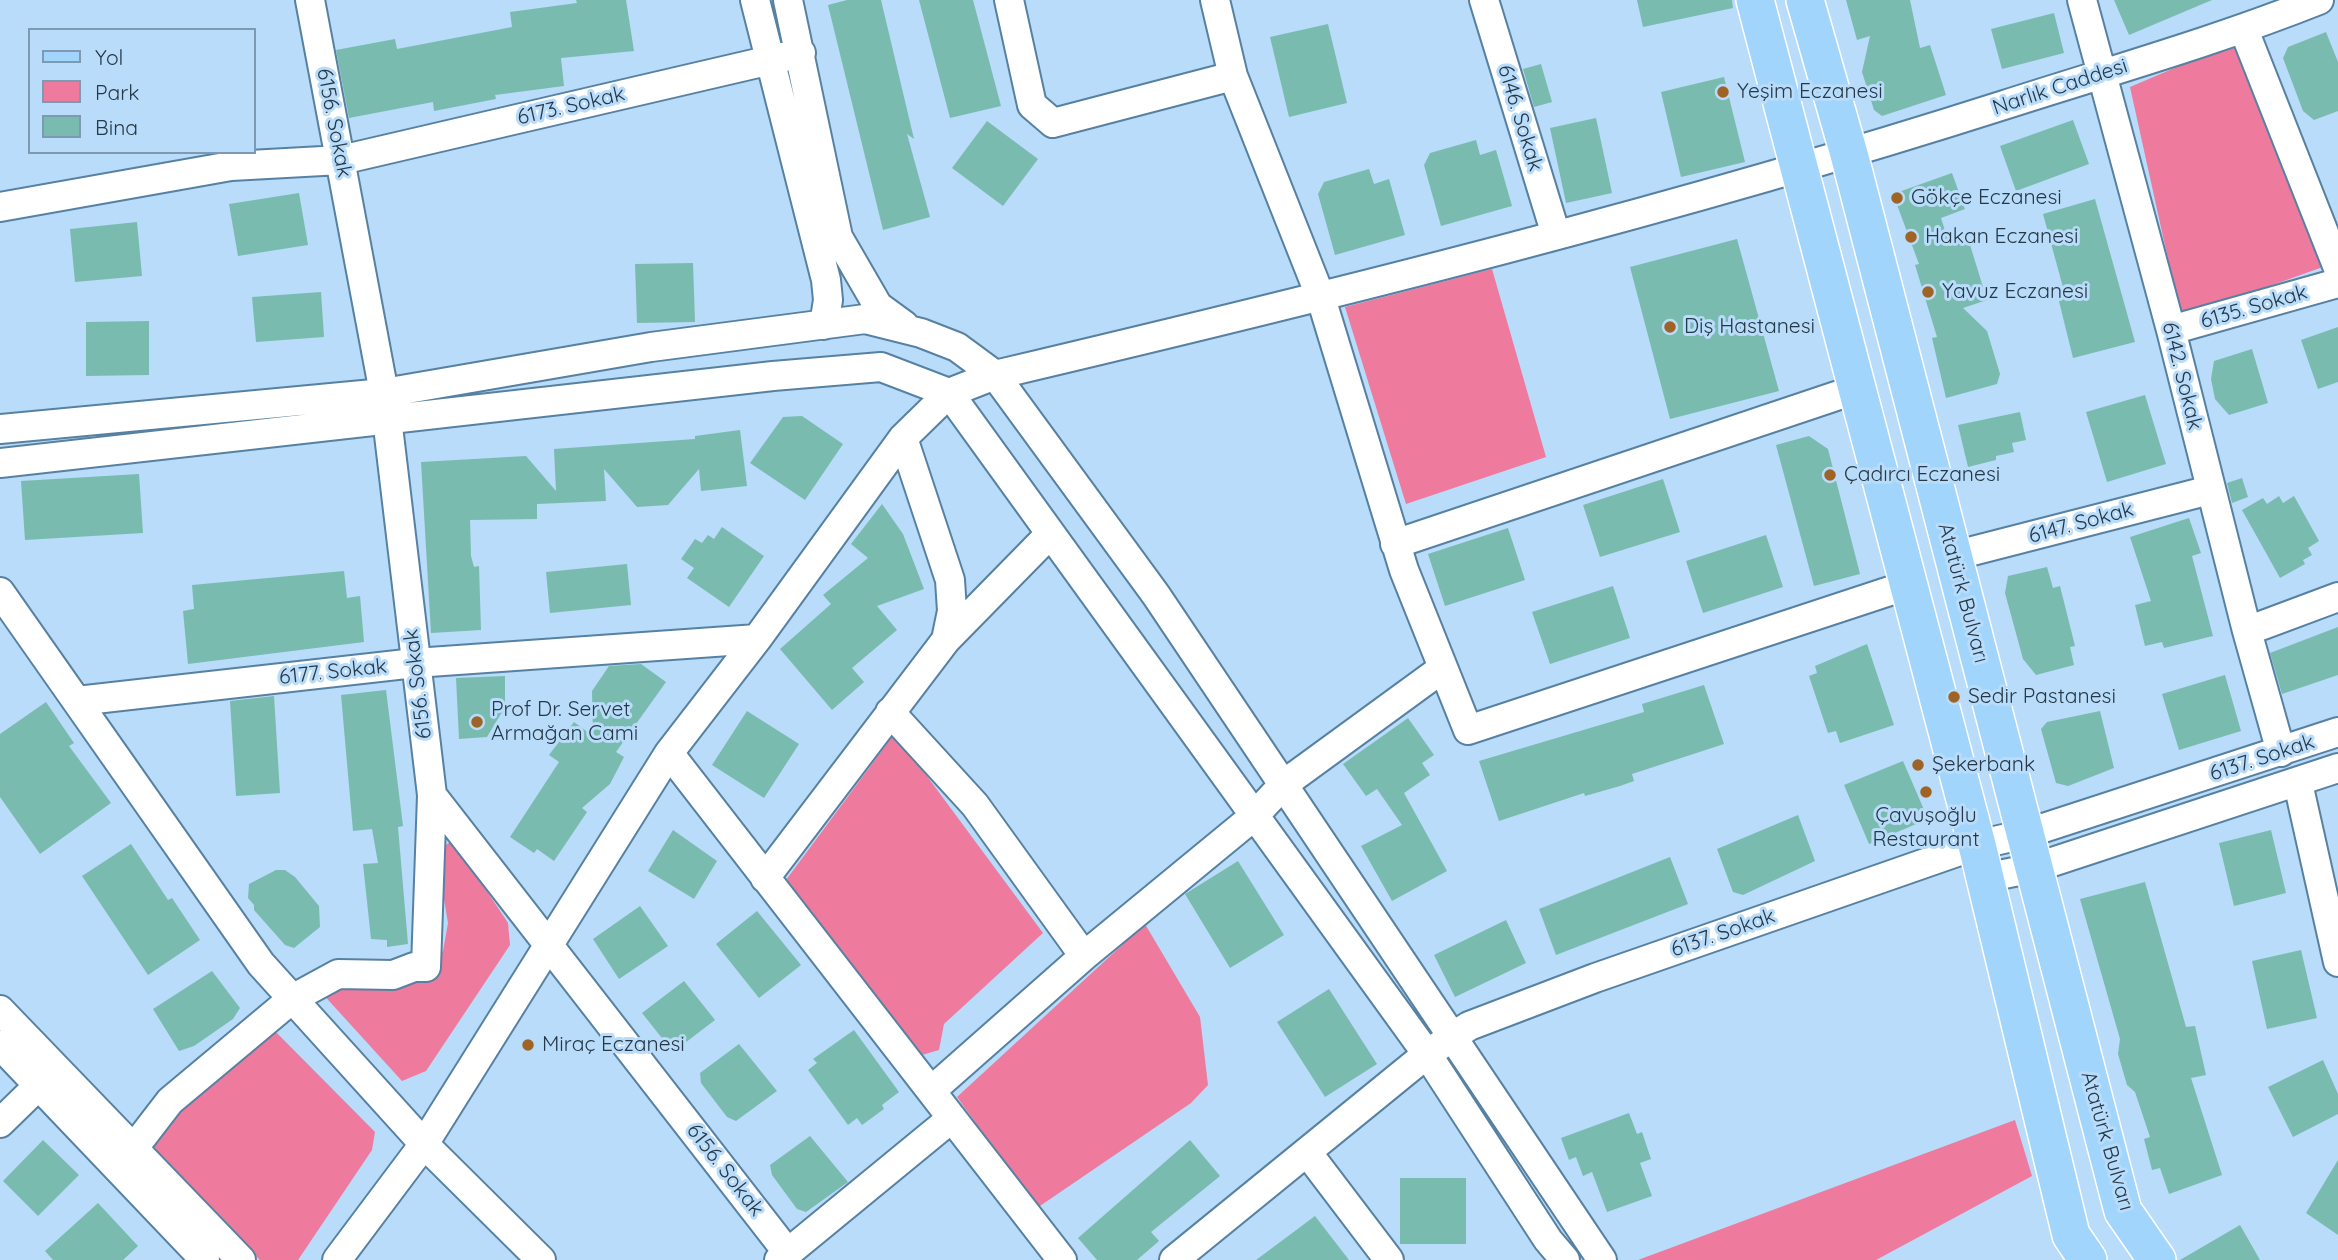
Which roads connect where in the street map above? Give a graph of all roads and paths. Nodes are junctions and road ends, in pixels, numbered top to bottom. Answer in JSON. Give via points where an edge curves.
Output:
{"nodes":[{"id":1,"x":310,"y":0,"type":"edge"},
{"id":2,"x":755,"y":0,"type":"edge"},
{"id":3,"x":788,"y":0,"type":"edge"},
{"id":4,"x":1009,"y":0,"type":"edge"},
{"id":5,"x":1215,"y":0,"type":"edge"},
{"id":6,"x":1484,"y":0,"type":"edge"},
{"id":7,"x":1755,"y":0,"type":"edge"},
{"id":8,"x":1805,"y":0,"type":"edge"},
{"id":9,"x":2082,"y":0,"type":"edge"},
{"id":10,"x":2319,"y":0,"type":"edge"},
{"id":11,"x":2244,"y":30,"type":"junction"},
{"id":12,"x":801,"y":53,"type":"junction"},
{"id":13,"x":769,"y":60,"type":"junction"},
{"id":14,"x":2100,"y":74,"type":"junction"},
{"id":15,"x":1233,"y":76,"type":"junction"},
{"id":16,"x":1849,"y":154,"type":"junction"},
{"id":17,"x":341,"y":160,"type":"junction"},
{"id":18,"x":1800,"y":170,"type":"junction"},
{"id":19,"x":0,"y":207,"type":"edge"},
{"id":20,"x":1556,"y":235,"type":"junction"},
{"id":21,"x":2338,"y":268,"type":"edge"},
{"id":22,"x":2338,"y":283,"type":"edge"},
{"id":23,"x":1321,"y":298,"type":"junction"},
{"id":24,"x":824,"y":325,"type":"junction"},
{"id":25,"x":912,"y":330,"type":"junction"},
{"id":26,"x":2171,"y":330,"type":"junction"},
{"id":27,"x":995,"y":375,"type":"junction"},
{"id":28,"x":1857,"y":389,"type":"junction"},
{"id":29,"x":384,"y":393,"type":"junction"},
{"id":30,"x":949,"y":393,"type":"junction"},
{"id":31,"x":387,"y":422,"type":"junction"},
{"id":32,"x":0,"y":429,"type":"edge"},
{"id":33,"x":903,"y":438,"type":"junction"},
{"id":34,"x":0,"y":463,"type":"edge"},
{"id":35,"x":2210,"y":490,"type":"junction"},
{"id":36,"x":1050,"y":534,"type":"junction"},
{"id":37,"x":1395,"y":544,"type":"junction"},
{"id":38,"x":1953,"y":556,"type":"junction"},
{"id":39,"x":1908,"y":585,"type":"junction"},
{"id":40,"x":0,"y":592,"type":"edge"},
{"id":41,"x":2338,"y":597,"type":"edge"},
{"id":42,"x":2246,"y":631,"type":"junction"},
{"id":43,"x":757,"y":639,"type":"junction"},
{"id":44,"x":946,"y":640,"type":"junction"},
{"id":45,"x":415,"y":663,"type":"junction"},
{"id":46,"x":1443,"y":668,"type":"junction"},
{"id":47,"x":77,"y":701,"type":"junction"},
{"id":48,"x":890,"y":712,"type":"junction"},
{"id":49,"x":2338,"y":732,"type":"edge"},
{"id":50,"x":2281,"y":752,"type":"junction"},
{"id":51,"x":669,"y":753,"type":"junction"},
{"id":52,"x":2338,"y":768,"type":"edge"},
{"id":53,"x":2298,"y":783,"type":"junction"},
{"id":54,"x":1283,"y":785,"type":"junction"},
{"id":55,"x":432,"y":795,"type":"junction"},
{"id":56,"x":1253,"y":817,"type":"junction"},
{"id":57,"x":2030,"y":851,"type":"junction"},
{"id":58,"x":1980,"y":862,"type":"junction"},
{"id":59,"x":765,"y":878,"type":"junction"},
{"id":60,"x":550,"y":943,"type":"junction"},
{"id":61,"x":1084,"y":956,"type":"junction"},
{"id":62,"x":2338,"y":962,"type":"edge"},
{"id":63,"x":292,"y":999,"type":"junction"},
{"id":64,"x":0,"y":1010,"type":"edge"},
{"id":65,"x":1454,"y":1036,"type":"junction"},
{"id":66,"x":0,"y":1045,"type":"edge"},
{"id":67,"x":1427,"y":1054,"type":"junction"},
{"id":68,"x":38,"y":1086,"type":"junction"},
{"id":69,"x":931,"y":1091,"type":"junction"},
{"id":70,"x":952,"y":1118,"type":"junction"},
{"id":71,"x":0,"y":1123,"type":"edge"},
{"id":72,"x":424,"y":1144,"type":"junction"},
{"id":73,"x":133,"y":1149,"type":"junction"},
{"id":74,"x":1307,"y":1152,"type":"junction"},
{"id":75,"x":784,"y":1256,"type":"edge"},
{"id":76,"x":1598,"y":1259,"type":"edge"},
{"id":77,"x":205,"y":1260,"type":"edge"},
{"id":78,"x":241,"y":1260,"type":"edge"},
{"id":79,"x":337,"y":1260,"type":"edge"},
{"id":80,"x":541,"y":1260,"type":"edge"},
{"id":81,"x":1062,"y":1260,"type":"edge"},
{"id":82,"x":1174,"y":1260,"type":"edge"},
{"id":83,"x":1389,"y":1260,"type":"edge"},
{"id":84,"x":1565,"y":1260,"type":"edge"},
{"id":85,"x":2088,"y":1260,"type":"edge"},
{"id":86,"x":2157,"y":1260,"type":"edge"}],
"edges":[{"from":1,"to":17,"type":"street","name":"6156. Sokak"},
{"from":2,"to":13,"type":"street"},
{"from":3,"to":12,"type":"street"},
{"from":4,"to":15,"type":"street","via":[[1032,105],[1053,124]]},
{"from":5,"to":15,"type":"street"},
{"from":6,"to":20,"type":"street","name":"6146. Sokak"},
{"from":7,"to":18,"type":"main road"},
{"from":8,"to":16,"type":"main road","name":"Atatürk Bulvarı"},
{"from":9,"to":14,"type":"street","name":"6142. Sokak"},
{"from":10,"to":11,"type":"street","name":"Narlık Caddesi"},
{"from":11,"to":14,"type":"street","name":"Narlık Caddesi"},
{"from":11,"to":21,"type":"street"},
{"from":12,"to":13,"type":"street","name":"6173. Sokak"},
{"from":12,"to":25,"type":"street","via":[[838,237],[878,306]]},
{"from":13,"to":17,"type":"street","name":"6173. Sokak"},
{"from":13,"to":24,"type":"street","via":[[826,280]]},
{"from":14,"to":16,"type":"street","name":"Narlık Caddesi"},
{"from":14,"to":26,"type":"street","name":"6142. Sokak"},
{"from":15,"to":23,"type":"street"},
{"from":16,"to":18,"type":"street","name":"Narlık Caddesi"},
{"from":16,"to":38,"type":"main road","name":"Atatürk Bulvarı"},
{"from":17,"to":19,"type":"street","name":"6173. Sokak","via":[[231,166]]},
{"from":17,"to":29,"type":"street","name":"6156. Sokak"},
{"from":18,"to":20,"type":"street","name":"Narlık Caddesi"},
{"from":18,"to":28,"type":"main road"},
{"from":20,"to":23,"type":"street","name":"Narlık Caddesi"},
{"from":22,"to":26,"type":"street","name":"6135. Sokak"},
{"from":23,"to":27,"type":"street","name":"Narlık Caddesi"},
{"from":23,"to":37,"type":"street"},
{"from":24,"to":25,"type":"street","via":[[864,319]]},
{"from":24,"to":29,"type":"street","via":[[651,347]]},
{"from":25,"to":27,"type":"street","via":[[957,347]]},
{"from":26,"to":35,"type":"street","name":"6142. Sokak"},
{"from":27,"to":30,"type":"street","name":"Narlık Caddesi"},
{"from":27,"to":54,"type":"street","via":[[1156,595]]},
{"from":28,"to":37,"type":"street"},
{"from":28,"to":39,"type":"main road"},
{"from":29,"to":31,"type":"street","name":"6156. Sokak"},
{"from":29,"to":32,"type":"street"},
{"from":30,"to":31,"type":"street","via":[[881,367]]},
{"from":30,"to":33,"type":"street"},
{"from":30,"to":36,"type":"street"},
{"from":31,"to":34,"type":"street"},
{"from":31,"to":45,"type":"street","name":"6156. Sokak"},
{"from":33,"to":43,"type":"street"},
{"from":33,"to":44,"type":"street","via":[[950,580],[953,611]]},
{"from":35,"to":38,"type":"street","name":"6147. Sokak"},
{"from":35,"to":42,"type":"street","name":"6142. Sokak"},
{"from":36,"to":44,"type":"street"},
{"from":36,"to":56,"type":"street"},
{"from":37,"to":46,"type":"street"},
{"from":38,"to":57,"type":"main road","name":"Atatürk Bulvarı"},
{"from":39,"to":46,"type":"street","via":[[1468,730]]},
{"from":39,"to":58,"type":"main road"},
{"from":40,"to":47,"type":"street"},
{"from":41,"to":42,"type":"street"},
{"from":42,"to":50,"type":"street","name":"6142. Sokak"},
{"from":43,"to":45,"type":"street","name":"6177. Sokak"},
{"from":43,"to":51,"type":"street"},
{"from":44,"to":48,"type":"street"},
{"from":45,"to":47,"type":"street","name":"6177. Sokak"},
{"from":45,"to":55,"type":"street","name":"6156. Sokak"},
{"from":46,"to":54,"type":"street"},
{"from":47,"to":63,"type":"street","via":[[261,964]]},
{"from":48,"to":59,"type":"street"},
{"from":48,"to":61,"type":"street","via":[[975,805]]},
{"from":49,"to":50,"type":"street","name":"6137. Sokak"},
{"from":50,"to":57,"type":"street","name":"6137. Sokak"},
{"from":51,"to":59,"type":"street"},
{"from":51,"to":60,"type":"street"},
{"from":52,"to":53,"type":"street","name":"6137. Sokak"},
{"from":53,"to":57,"type":"street","name":"6137. Sokak"},
{"from":53,"to":62,"type":"street"},
{"from":54,"to":56,"type":"street"},
{"from":54,"to":65,"type":"street"},
{"from":55,"to":60,"type":"street","name":"6156. Sokak"},
{"from":55,"to":63,"type":"street","via":[[426,967],[393,975],[338,974]]},
{"from":56,"to":61,"type":"street"},
{"from":56,"to":67,"type":"street"},
{"from":57,"to":58,"type":"street","name":"6137. Sokak"},
{"from":57,"to":86,"type":"main road","name":"Atatürk Bulvarı","via":[[2123,1211]]},
{"from":58,"to":65,"type":"street","name":"6137. Sokak","via":[[1595,978],[1469,1026]]},
{"from":58,"to":85,"type":"main road","via":[[2071,1235]]},
{"from":59,"to":69,"type":"street"},
{"from":60,"to":72,"type":"street"},
{"from":60,"to":75,"type":"street","name":"6156. Sokak"},
{"from":61,"to":69,"type":"street"},
{"from":63,"to":72,"type":"street"},
{"from":63,"to":73,"type":"street","via":[[170,1101]]},
{"from":64,"to":73,"type":"street"},
{"from":65,"to":67,"type":"street","name":"6137. Sokak"},
{"from":65,"to":76,"type":"street"},
{"from":66,"to":68,"type":"street"},
{"from":67,"to":74,"type":"street","name":"6137. Sokak"},
{"from":67,"to":84,"type":"street"},
{"from":68,"to":71,"type":"street"},
{"from":68,"to":77,"type":"street"},
{"from":69,"to":70,"type":"street"},
{"from":70,"to":75,"type":"street"},
{"from":70,"to":81,"type":"street"},
{"from":72,"to":79,"type":"street"},
{"from":72,"to":80,"type":"street"},
{"from":73,"to":78,"type":"street"},
{"from":74,"to":82,"type":"street","name":"6137. Sokak"},
{"from":74,"to":83,"type":"street"}]}
